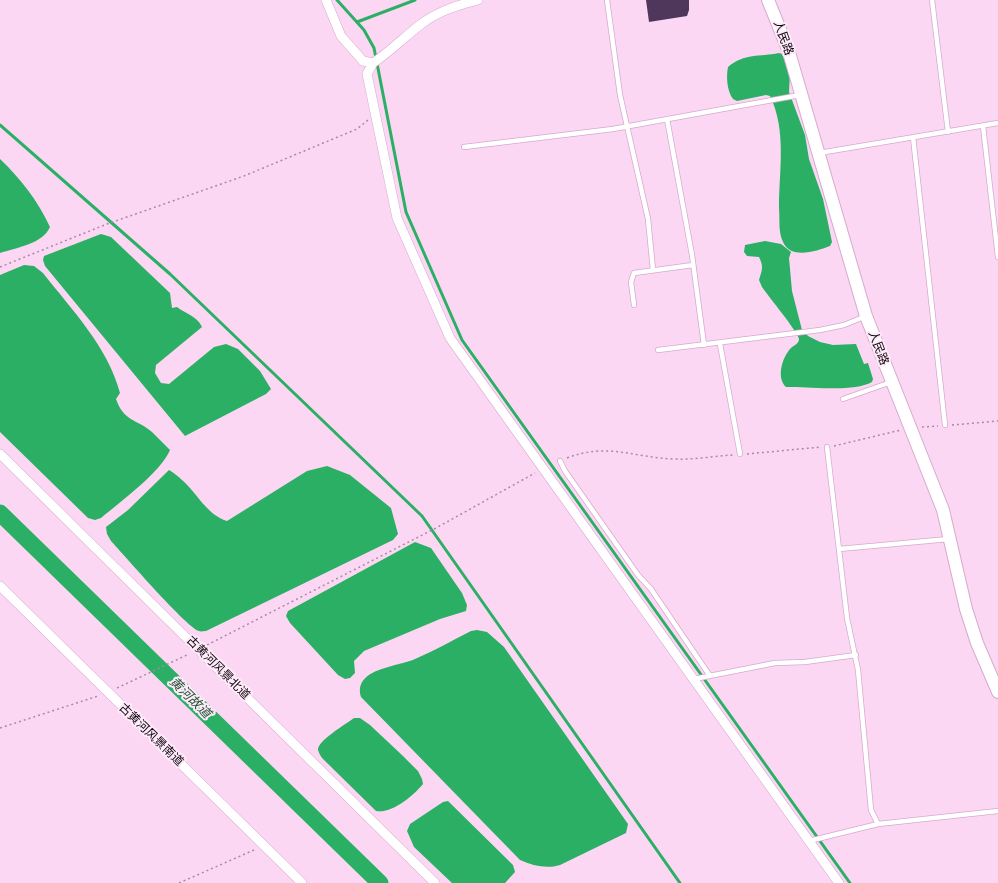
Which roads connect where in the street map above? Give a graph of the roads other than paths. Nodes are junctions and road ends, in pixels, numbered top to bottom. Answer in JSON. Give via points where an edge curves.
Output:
{"nodes":[{"id":1,"x":326,"y":0,"type":"edge"},
{"id":2,"x":478,"y":0,"type":"edge"},
{"id":3,"x":607,"y":0,"type":"edge"},
{"id":4,"x":768,"y":0,"type":"edge"},
{"id":5,"x":932,"y":0,"type":"edge"},
{"id":6,"x":376,"y":61,"type":"junction"},
{"id":7,"x":801,"y":94,"type":"junction"},
{"id":8,"x":667,"y":119,"type":"junction"},
{"id":9,"x":998,"y":123,"type":"edge"},
{"id":10,"x":627,"y":126,"type":"junction"},
{"id":11,"x":983,"y":126,"type":"junction"},
{"id":12,"x":948,"y":132,"type":"junction"},
{"id":13,"x":913,"y":138,"type":"junction"},
{"id":14,"x":464,"y":147,"type":"dead end"},
{"id":15,"x":819,"y":153,"type":"junction"},
{"id":16,"x":998,"y":257,"type":"edge"},
{"id":17,"x":693,"y":265,"type":"junction"},
{"id":18,"x":653,"y":270,"type":"junction"},
{"id":19,"x":634,"y":305,"type":"dead end"},
{"id":20,"x":866,"y":316,"type":"junction"},
{"id":21,"x":720,"y":344,"type":"junction"},
{"id":22,"x":704,"y":345,"type":"junction"},
{"id":23,"x":658,"y":350,"type":"dead end"},
{"id":24,"x":891,"y":382,"type":"junction"},
{"id":25,"x":843,"y":399,"type":"dead end"},
{"id":26,"x":946,"y":425,"type":"road end"},
{"id":27,"x":827,"y":447,"type":"road end"},
{"id":28,"x":0,"y":454,"type":"edge"},
{"id":29,"x":740,"y":454,"type":"road end"},
{"id":30,"x":560,"y":461,"type":"road end"},
{"id":31,"x":949,"y":539,"type":"junction"},
{"id":32,"x":839,"y":549,"type":"junction"},
{"id":33,"x":0,"y":586,"type":"edge"},
{"id":34,"x":856,"y":655,"type":"junction"},
{"id":35,"x":708,"y":676,"type":"junction"},
{"id":36,"x":695,"y":679,"type":"junction"},
{"id":37,"x":998,"y":692,"type":"edge"},
{"id":38,"x":998,"y":811,"type":"edge"},
{"id":39,"x":878,"y":824,"type":"junction"},
{"id":40,"x":811,"y":840,"type":"junction"},
{"id":41,"x":302,"y":883,"type":"edge"},
{"id":42,"x":435,"y":883,"type":"edge"},
{"id":43,"x":840,"y":883,"type":"edge"}],
"edges":[{"from":1,"to":6,"type":"street","via":[[341,36],[364,61]]},
{"from":2,"to":6,"type":"street","via":[[449,8],[424,22]]},
{"from":3,"to":10,"type":"lane","via":[[620,95]]},
{"from":4,"to":7,"type":"street","name":"人民路","via":[[788,49]]},
{"from":5,"to":12,"type":"lane"},
{"from":6,"to":36,"type":"street","via":[[368,74],[397,218],[450,338]]},
{"from":7,"to":8,"type":"lane"},
{"from":7,"to":15,"type":"street","name":"人民路"},
{"from":8,"to":10,"type":"lane"},
{"from":8,"to":17,"type":"lane"},
{"from":9,"to":11,"type":"lane"},
{"from":10,"to":14,"type":"lane"},
{"from":10,"to":18,"type":"lane","via":[[648,219]]},
{"from":11,"to":12,"type":"lane"},
{"from":11,"to":16,"type":"lane"},
{"from":12,"to":13,"type":"lane"},
{"from":13,"to":15,"type":"lane"},
{"from":13,"to":26,"type":"lane"},
{"from":15,"to":20,"type":"street","name":"人民路"},
{"from":17,"to":18,"type":"lane"},
{"from":17,"to":22,"type":"lane"},
{"from":18,"to":19,"type":"lane","via":[[634,273],[631,282]]},
{"from":20,"to":21,"type":"lane","via":[[844,325],[820,330]]},
{"from":20,"to":24,"type":"street","name":"人民路"},
{"from":21,"to":22,"type":"lane"},
{"from":21,"to":29,"type":"lane"},
{"from":22,"to":23,"type":"lane"},
{"from":24,"to":25,"type":"lane"},
{"from":24,"to":31,"type":"street","name":"人民路","via":[[942,510]]},
{"from":27,"to":32,"type":"lane"},
{"from":28,"to":42,"type":"street","name":"古黄河风景北道","via":[[195,651]]},
{"from":30,"to":35,"type":"lane","via":[[638,575],[651,589]]},
{"from":31,"to":32,"type":"lane"},
{"from":31,"to":37,"type":"street","name":"人民路","via":[[966,609]]},
{"from":32,"to":34,"type":"lane","via":[[847,618]]},
{"from":33,"to":41,"type":"street","name":"古黄河风景南道"},
{"from":34,"to":35,"type":"lane","via":[[805,662],[774,663]]},
{"from":34,"to":39,"type":"lane","via":[[871,810]]},
{"from":35,"to":36,"type":"lane"},
{"from":36,"to":40,"type":"street"},
{"from":38,"to":39,"type":"lane"},
{"from":39,"to":40,"type":"lane"},
{"from":40,"to":43,"type":"street"}]}
